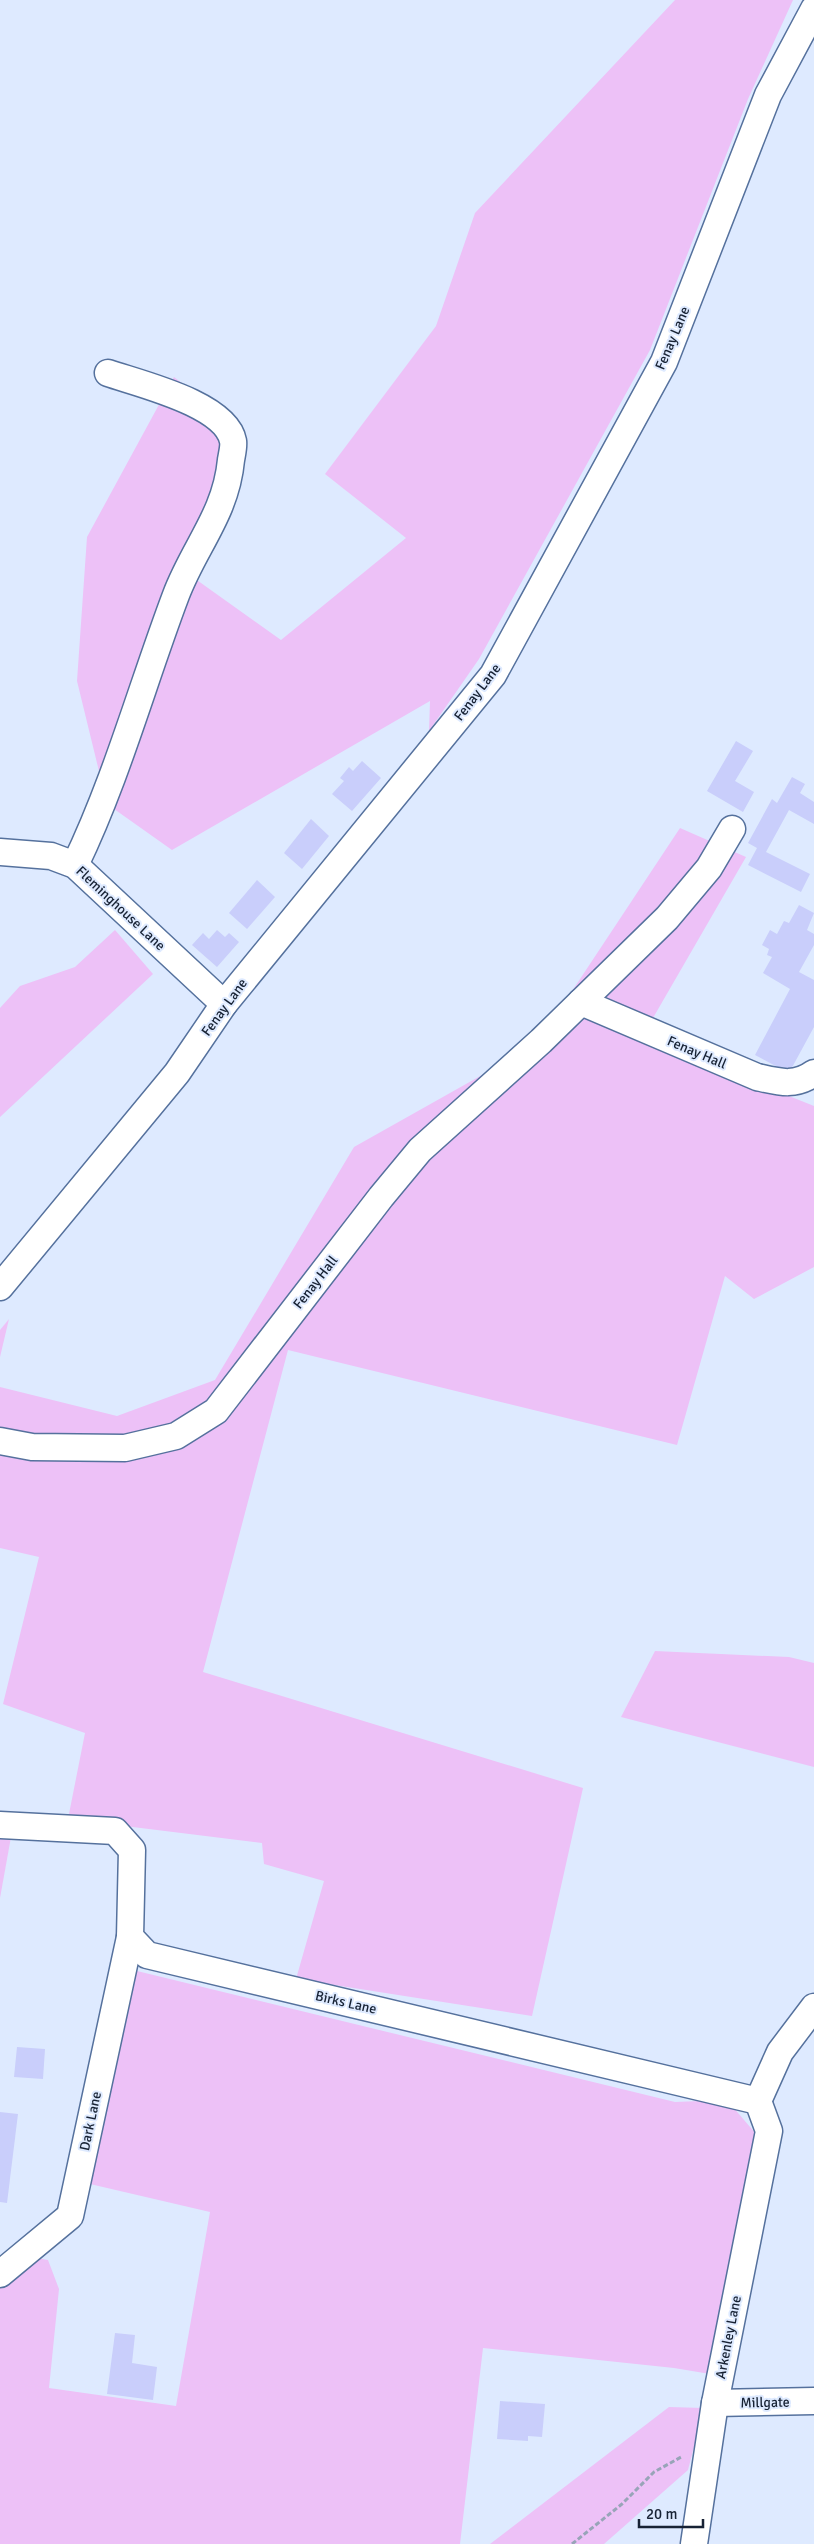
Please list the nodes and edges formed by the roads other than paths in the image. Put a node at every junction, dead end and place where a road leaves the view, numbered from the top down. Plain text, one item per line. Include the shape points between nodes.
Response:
1 (814, 9) edge
2 (108, 373) dead end
3 (732, 829) dead end
4 (0, 852) edge
5 (75, 865) junction
6 (581, 1002) junction
7 (224, 1004) junction
8 (814, 1073) edge
9 (0, 1287) edge
10 (0, 1441) edge
11 (0, 1825) edge
12 (130, 1937) junction
13 (814, 2007) edge
14 (758, 2101) junction
15 (0, 2274) edge
16 (814, 2401) edge
17 (715, 2403) junction
18 (694, 2544) edge

1 - 7 street, Fenay Lane via 768,94 664,362 493,675
2 - 5 street via 192,402 220,418 233,441 229,484 176,593 96,822
3 - 6 street, Fenay Hall via 709,868 667,918
4 - 5 street, Fleminghouse Lane via 51,856
5 - 7 street, Fleminghouse Lane
6 - 8 street, Fenay Hall via 757,1077 786,1084 804,1080
6 - 10 street, Fenay Hall via 420,1150 216,1411 176,1436 125,1448 32,1448
7 - 9 street, Fenay Lane via 177,1073
11 - 12 street via 115,1831 132,1850
12 - 14 street, Birks Lane via 147,1955
12 - 15 street, Dark Lane via 70,2216
13 - 14 street via 780,2052
14 - 17 street, Arkenley Lane via 769,2131
16 - 17 street, Millgate
17 - 18 street, Arkenley Lane

